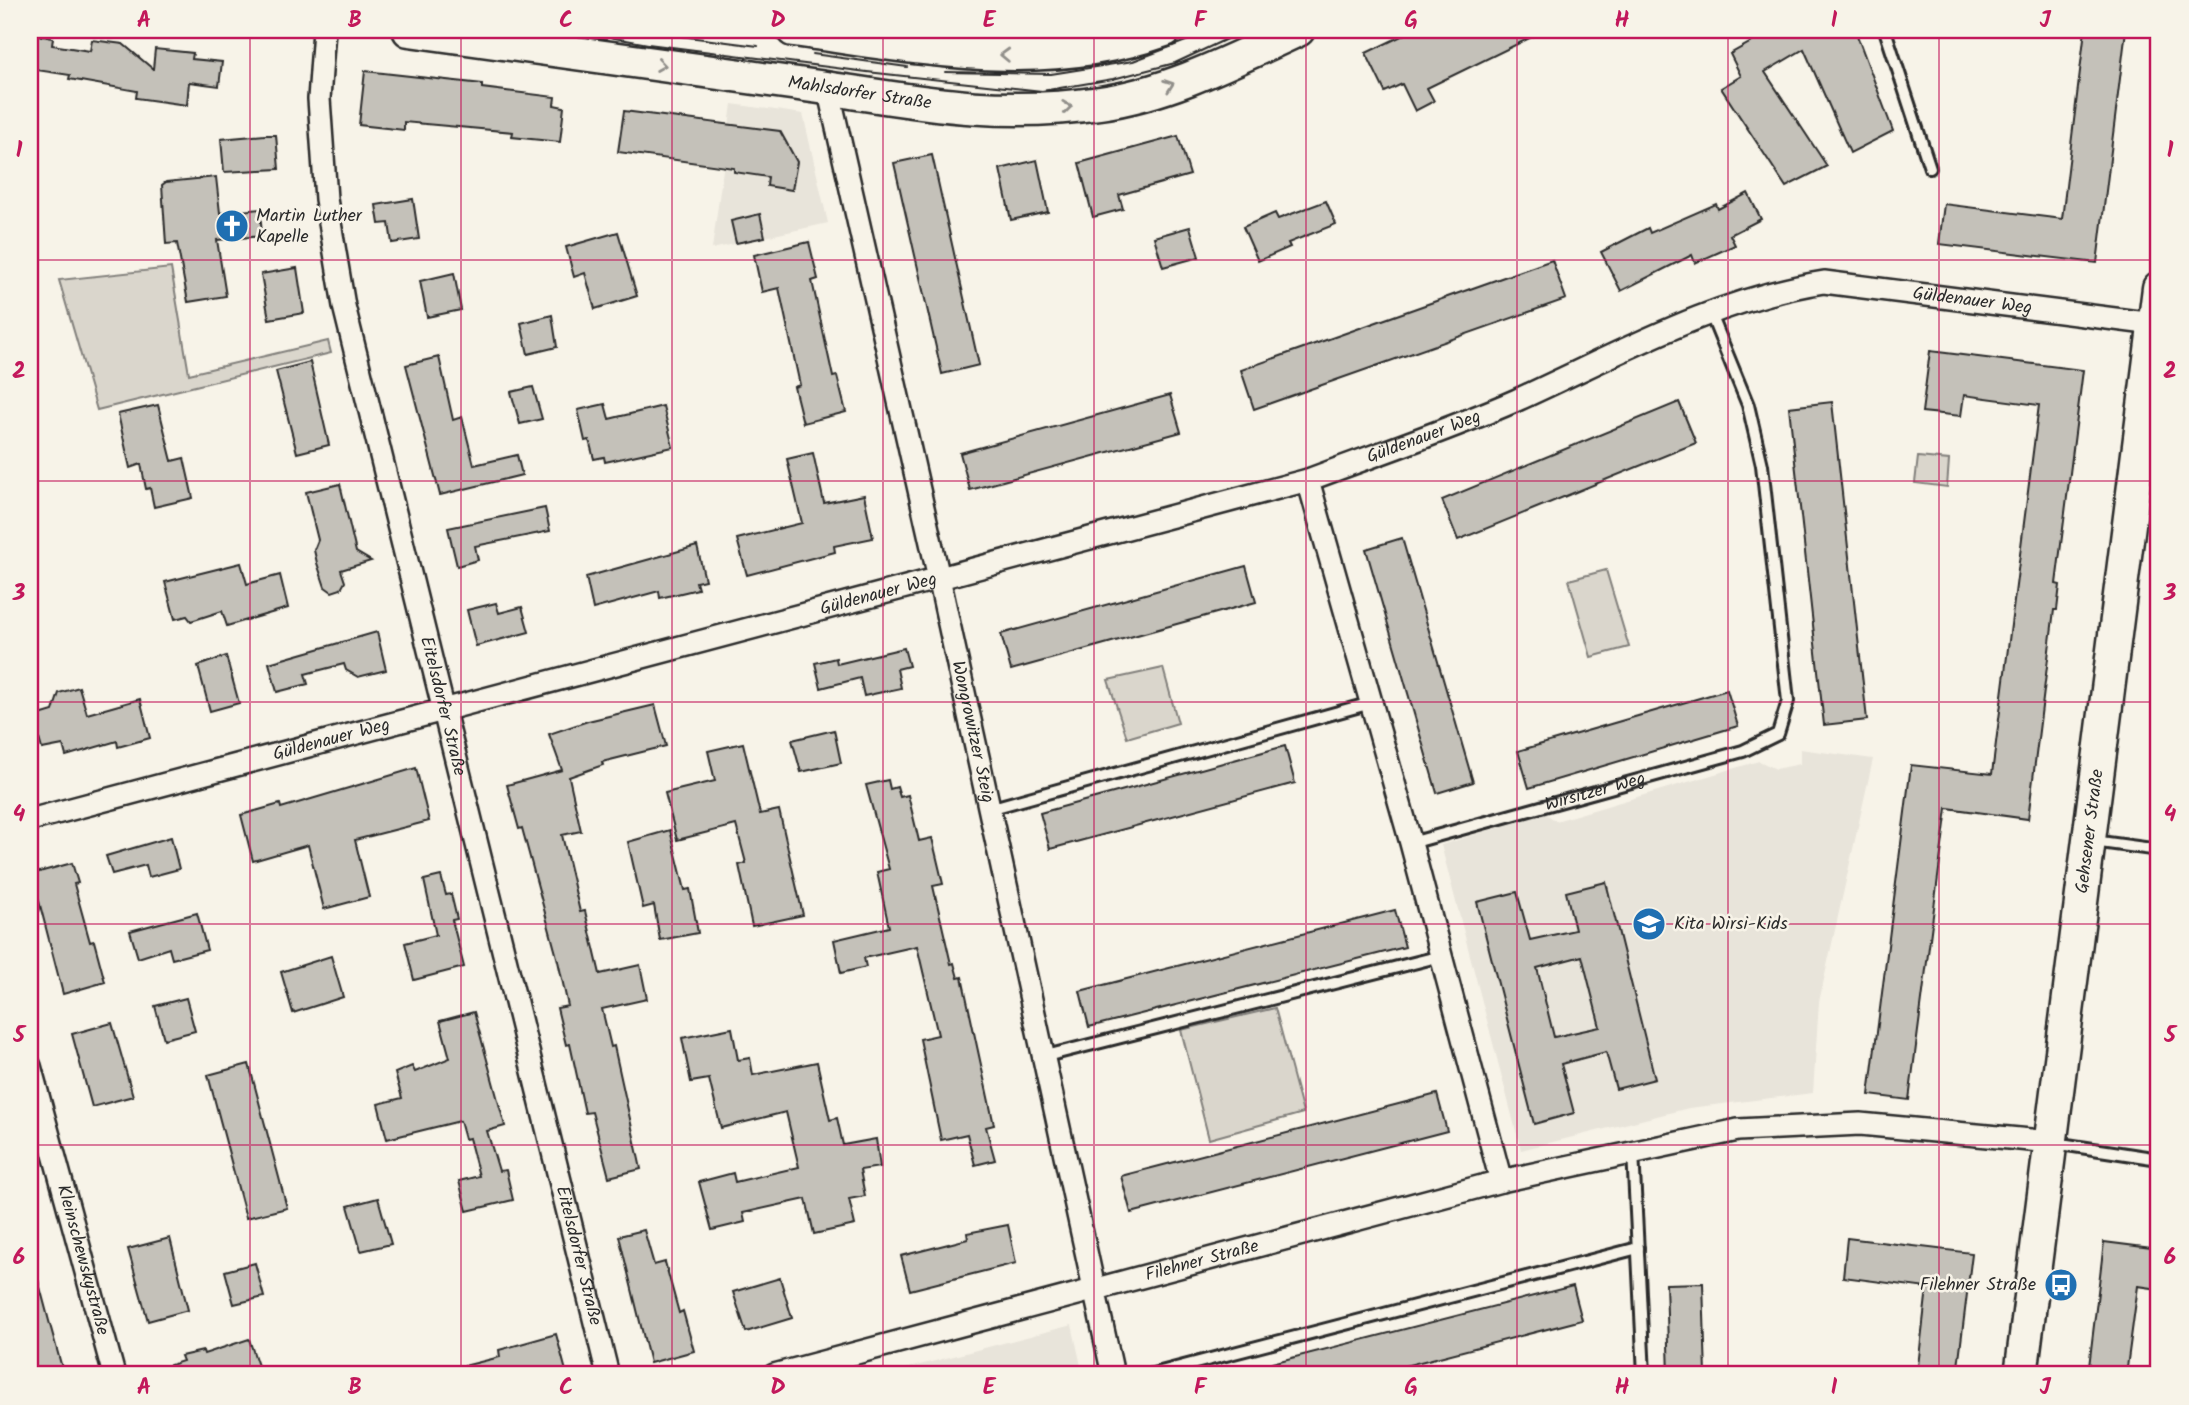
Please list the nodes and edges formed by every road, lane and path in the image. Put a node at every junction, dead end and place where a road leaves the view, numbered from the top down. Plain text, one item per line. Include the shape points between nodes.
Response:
1 (324, 30) edge
2 (409, 30) edge
3 (793, 30) edge
4 (1165, 30) edge
5 (1298, 30) edge
6 (1885, 30) edge
7 (834, 35) junction
8 (828, 88) junction
9 (1930, 167) dead end
10 (2159, 288) edge
11 (1710, 312) junction
12 (2154, 324) junction
13 (1308, 480) junction
14 (939, 578) junction
15 (1371, 704) junction
16 (443, 709) junction
17 (989, 809) junction
18 (30, 820) edge
19 (2090, 841) junction
20 (1410, 842) junction
21 (2159, 850) edge
22 (1441, 956) junction
23 (1042, 1057) junction
24 (30, 1066) edge
25 (2051, 1142) junction
26 (1633, 1151) junction
27 (2159, 1158) edge
28 (1500, 1181) junction
29 (1638, 1248) junction
30 (1093, 1291) junction
31 (114, 1375) edge
32 (608, 1375) edge
33 (774, 1375) edge
34 (1113, 1375) edge
35 (1149, 1375) edge
36 (1644, 1375) edge
37 (2021, 1375) edge

1 - 16 street, Eitelsdorfer Straße via 319,99 326,199 344,306
2 -> 8 main road, Mahlsdorfer Straße
3 - 7 main road
4 -> 7 main road via 1125,44 1040,56
8 -> 5 main road, Mahlsdorfer Straße via 950,108 1056,109 1145,94
6 - 9 lane
7 - 8 main road
8 - 14 street, Wongrowitzer Steig
10 - 12 main road, Gehsener Straße
11 - 12 street, Güldenauer Weg via 1824,282
11 - 13 street, Güldenauer Weg via 1513,402
11 - 20 lane, Wirsitzer Weg via 1748,405 1762,465 1788,701 1778,734 1743,751
12 - 19 main road, Gehsener Straße
13 - 14 street, Güldenauer Weg
13 - 15 street
14 - 16 street, Güldenauer Weg
14 - 17 street, Wongrowitzer Steig
15 - 17 lane
15 - 20 street
16 - 18 street, Güldenauer Weg
16 - 32 street, Eitelsdorfer Straße
17 - 23 street, Wongrowitzer Steig
19 - 21 lane
19 - 25 main road, Gehsener Straße
20 - 22 street
22 - 23 lane
22 - 28 street
23 - 30 street, Wongrowitzer Steig
24 - 31 street, Kleinschewskystraße
25 - 26 street, Filehner Straße via 1835,1123 1738,1130
25 - 27 lane
25 - 37 main road, Gehsener Straße
26 - 28 street, Filehner Straße
26 - 29 lane
28 - 30 street, Filehner Straße
29 - 35 lane
29 - 36 lane
30 - 33 street, Filehner Straße
30 - 34 street, Wongrowitzer Steig

